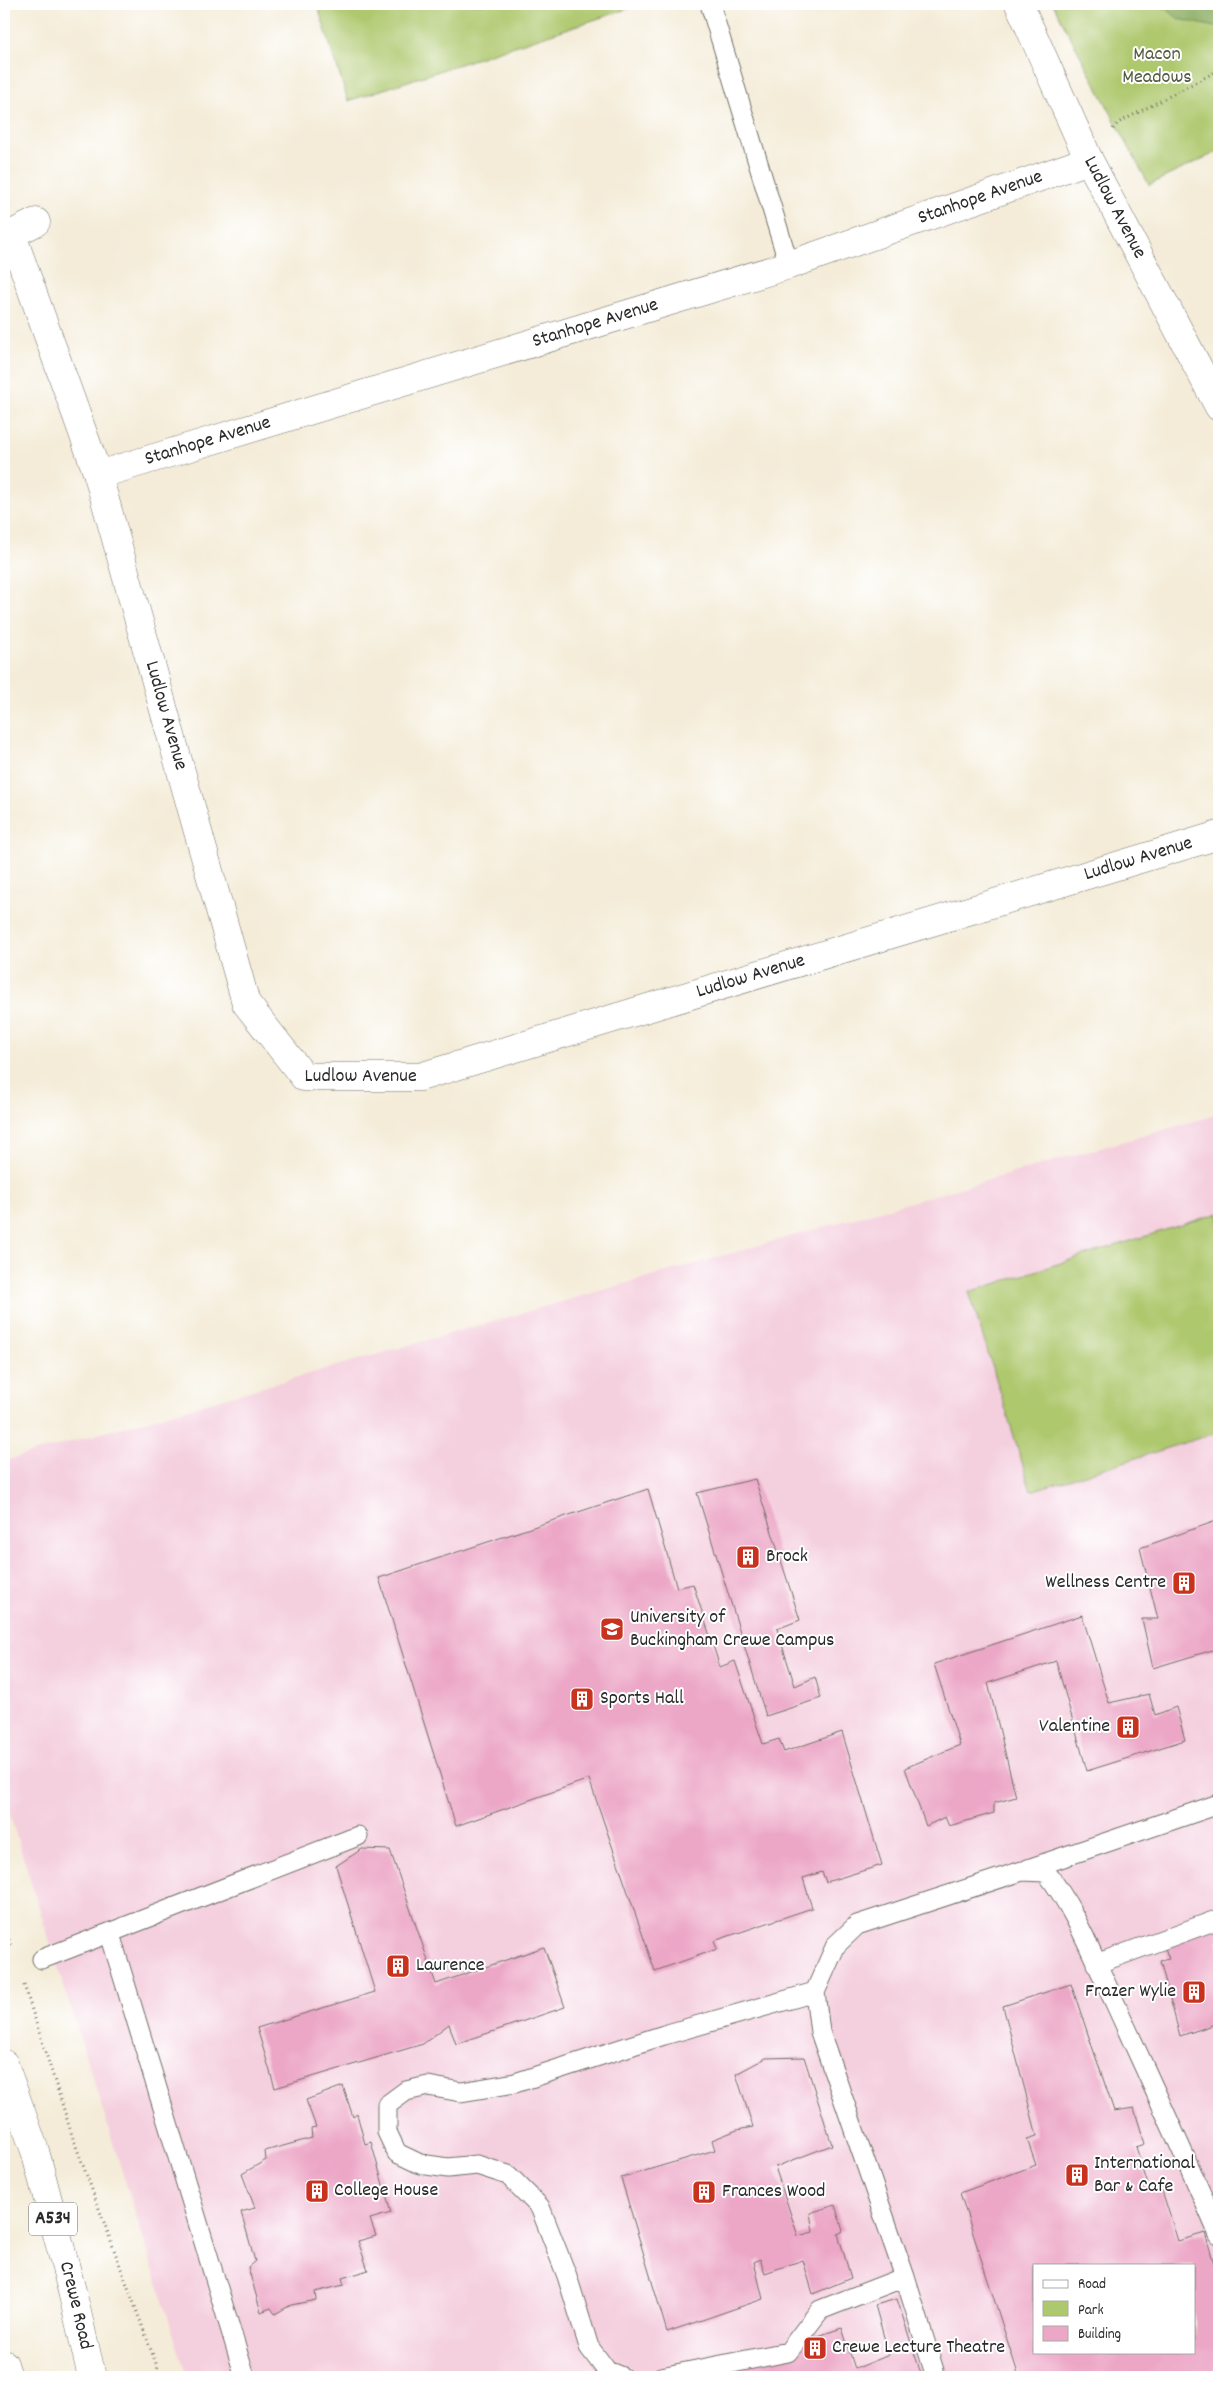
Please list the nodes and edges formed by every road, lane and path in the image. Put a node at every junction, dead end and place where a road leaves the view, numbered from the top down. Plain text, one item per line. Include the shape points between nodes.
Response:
1 (710, 4) edge
2 (1020, 4) edge
3 (1219, 70) edge
4 (1089, 160) junction
5 (36, 222) dead end
6 (8, 236) edge
7 (789, 265) junction
8 (1219, 407) edge
9 (98, 475) junction
10 (1219, 835) edge
11 (1219, 1804) edge
12 (358, 1836) dead end
13 (1022, 1871) junction
14 (1219, 1919) edge
15 (4, 1925) edge
16 (110, 1934) junction
17 (14, 1955) dead end
18 (42, 1959) dead end
19 (1096, 1964) junction
20 (23, 1983) dead end
21 (815, 1992) junction
22 (4, 2064) edge
23 (1219, 2234) edge
24 (905, 2277) junction
25 (4, 2364) edge
26 (8, 2377) edge
27 (92, 2377) edge
28 (161, 2377) edge
29 (245, 2377) edge
30 (622, 2377) edge
31 (661, 2377) edge
32 (936, 2377) edge

1 - 7 lane
2 - 4 street, Ludlow Avenue
3 - 4 path via 1118,123
4 - 7 street, Stanhope Avenue
4 - 8 street, Ludlow Avenue
5 - 6 street, Ludlow Avenue
6 - 9 street, Ludlow Avenue
7 - 9 street, Stanhope Avenue
9 - 10 street, Ludlow Avenue via 246,1003 304,1077 420,1077
11 - 13 lane
12 - 16 lane
13 - 19 lane via 1046,1872 1059,1888
13 - 21 lane via 857,1925 836,1945
14 - 19 lane
15 - 17 path
16 - 18 lane
16 - 29 lane
19 - 23 lane
20 - 28 path via 73,2138
21 - 24 lane via 820,2032
21 - 30 lane via 664,2035 515,2084 461,2092 428,2086 406,2090 387,2105 387,2132 397,2153 420,2164 448,2168 476,2165 508,2175 540,2207 567,2276 588,2347 607,2371
22 - 27 street, Crewe Road / A534 via 35,2151
24 - 31 lane via 820,2310 788,2352
24 - 32 lane
25 - 26 street

